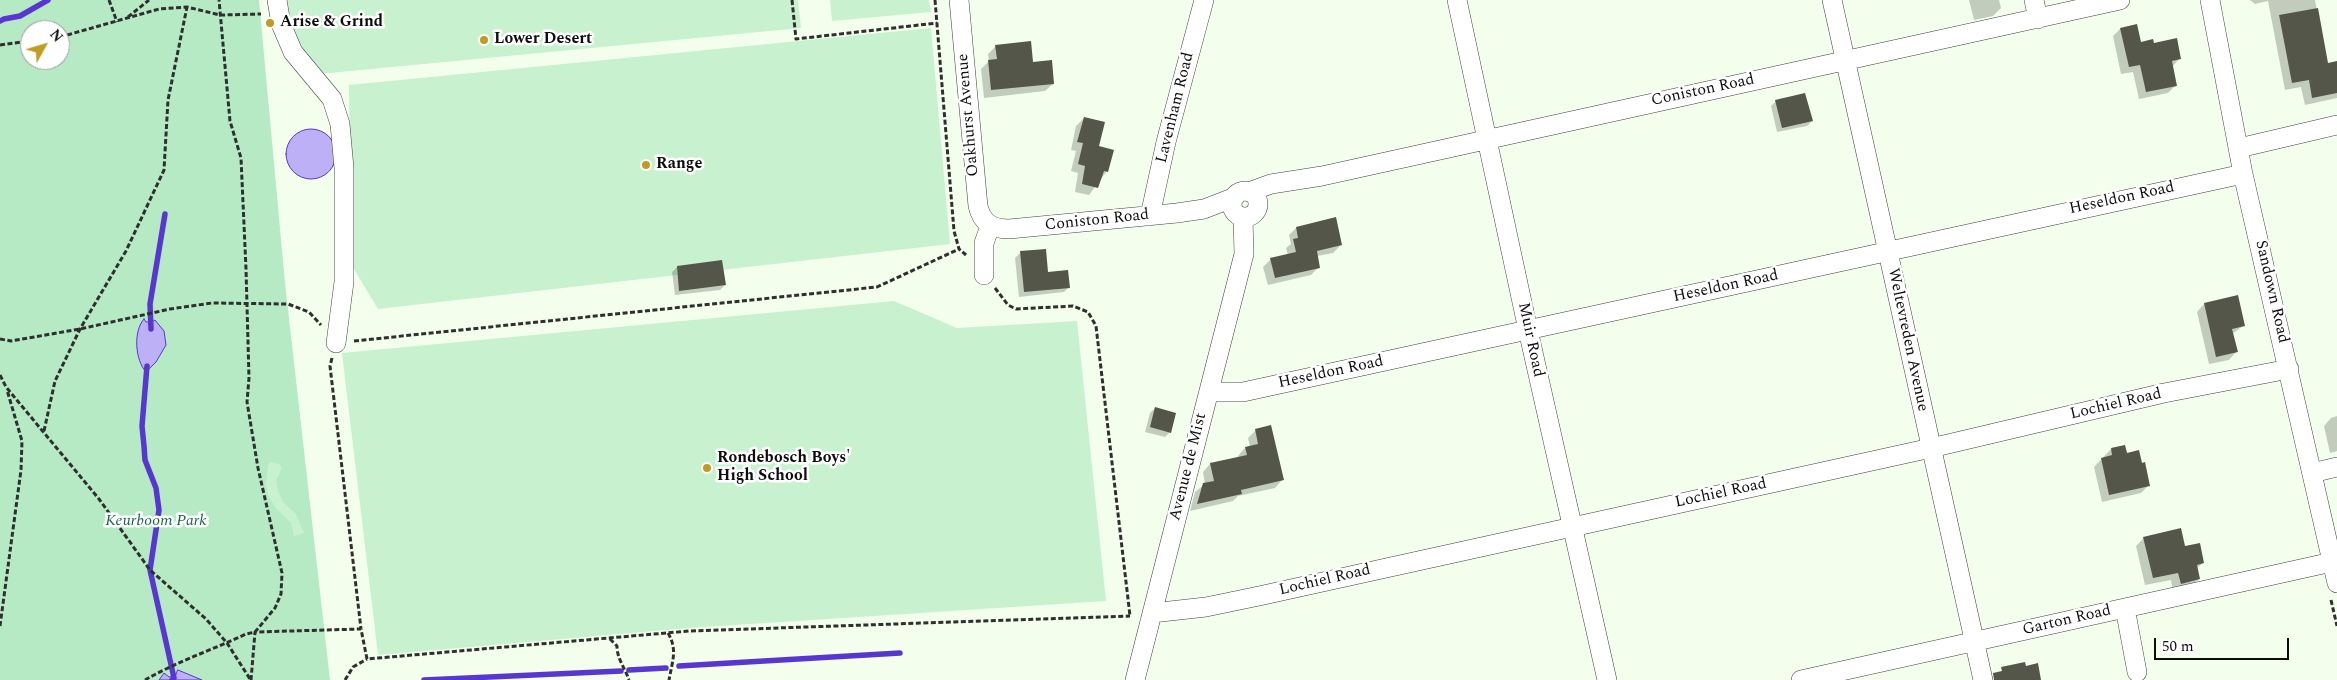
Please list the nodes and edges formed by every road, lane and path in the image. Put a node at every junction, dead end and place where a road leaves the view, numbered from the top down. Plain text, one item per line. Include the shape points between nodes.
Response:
1 (109, 0) edge
2 (149, 0) edge
3 (219, 0) edge
4 (792, 0) edge
5 (935, 0) edge
6 (959, 0) edge
7 (1204, 0) edge
8 (1457, 0) edge
9 (1832, 0) edge
10 (2034, 0) edge
11 (2120, 0) edge
12 (2210, 0) edge
13 (187, 6) junction
14 (278, 7) edge
15 (220, 15) junction
16 (2038, 18) junction
17 (125, 20) junction
18 (116, 22) junction
19 (937, 23) junction
20 (70, 34) edge
21 (20, 42) edge
22 (0, 45) edge
23 (1845, 61) junction
24 (2337, 125) edge
25 (1488, 138) junction
26 (2239, 148) junction
27 (2243, 174) junction
28 (1246, 205) junction
29 (1150, 216) junction
30 (990, 226) junction
31 (960, 249) junction
32 (1888, 250) junction
33 (984, 275) junction
34 (247, 304) junction
35 (80, 329) junction
36 (1528, 330) junction
37 (395, 338) dead end
38 (0, 339) edge
39 (336, 343) joint
40 (2289, 369) junction
41 (0, 375) edge
42 (6, 387) junction
43 (1209, 392) junction
44 (44, 431) junction
45 (1931, 448) junction
46 (2337, 467) edge
47 (2312, 473) junction
48 (1572, 526) junction
49 (2332, 562) junction
50 (2337, 583) edge
51 (2125, 608) junction
52 (1152, 613) junction
53 (1130, 616) junction
54 (1131, 621) dead end
55 (0, 626) edge
56 (361, 629) junction
57 (255, 632) junction
58 (668, 633) junction
59 (609, 638) junction
60 (1974, 641) junction
61 (227, 643) junction
62 (367, 659) junction
63 (2137, 672) dead end
64 (144, 680) edge
65 (251, 680) edge
66 (345, 680) edge
67 (629, 680) edge
68 (669, 680) edge
69 (1135, 680) edge
70 (1607, 680) edge
71 (1801, 680) edge
72 (1983, 680) edge

1 - 18 path
2 - 17 path
3 - 15 path
4 - 19 path via 796,39
5 - 19 path
6 - 30 street, Oakhurst Avenue via 978,206
7 - 29 street, Lavenham Road
8 - 25 street, Muir Road
9 - 23 street, Weltevreden Avenue
10 - 16 street
11 - 16 street, Coniston Road
12 - 26 street, Sandown Road
13 - 15 path
13 - 17 path via 159,9
13 - 35 path via 168,100 164,170 126,251
14 - 15 path
14 - 39 street via 292,52 332,99 340,124 344,168 344,282
15 - 34 path via 230,121 241,158
16 - 23 street, Coniston Road
17 - 18 path
18 - 20 path
19 - 31 path via 954,231
21 - 22 path
23 - 25 street, Coniston Road
23 - 32 street, Weltevreden Avenue
24 - 26 street
25 - 28 street, Coniston Road via 1264,186
25 - 36 street, Muir Road
26 - 27 street, Sandown Road
27 - 32 street, Heseldon Road
27 - 40 street, Sandown Road
28 - 29 street, Coniston Road
28 - 43 street, Avenue de Mist via 1253,237 1244,254
29 - 30 street, Coniston Road via 1009,230
30 - 33 street via 984,243
31 - 33 path
31 - 37 path via 877,287
32 - 36 street, Heseldon Road
32 - 45 street, Weltevreden Avenue
33 - 53 path via 1008,305 1016,309 1073,306 1088,312 1096,326
34 - 35 path via 212,303
34 - 57 path via 247,402 282,574 279,601
35 - 38 path via 11,341
35 - 44 path via 55,380
36 - 43 street, Heseldon Road via 1244,392
36 - 48 street, Muir Road
39 - 56 path via 330,366
40 - 45 street, Lochiel Road via 2164,393
40 - 47 street, Sandown Road
41 - 42 path
42 - 44 path
42 - 55 path via 22,441 22,461
43 - 52 street, Avenue de Mist
44 - 61 path via 150,570 206,619
45 - 48 street, Lochiel Road
45 - 60 street, Weltevreden Avenue
46 - 47 street
47 - 49 street, Sandown Road
48 - 52 street, Lochiel Road via 1206,607
48 - 70 street, Muir Road
49 - 50 street, Sandown Road
49 - 51 street, Garton Road
51 - 60 street, Garton Road
51 - 63 street
52 - 69 street, Avenue de Mist
53 - 54 path
53 - 58 path
56 - 57 path
56 - 62 path
57 - 61 path
57 - 65 path
58 - 59 path
58 - 68 path via 675,653
59 - 62 path
59 - 67 path via 617,646 617,657
60 - 71 street, Garton Road
60 - 72 street, Weltevreden Avenue
61 - 64 path via 162,669
61 - 65 path
62 - 66 path via 353,667

